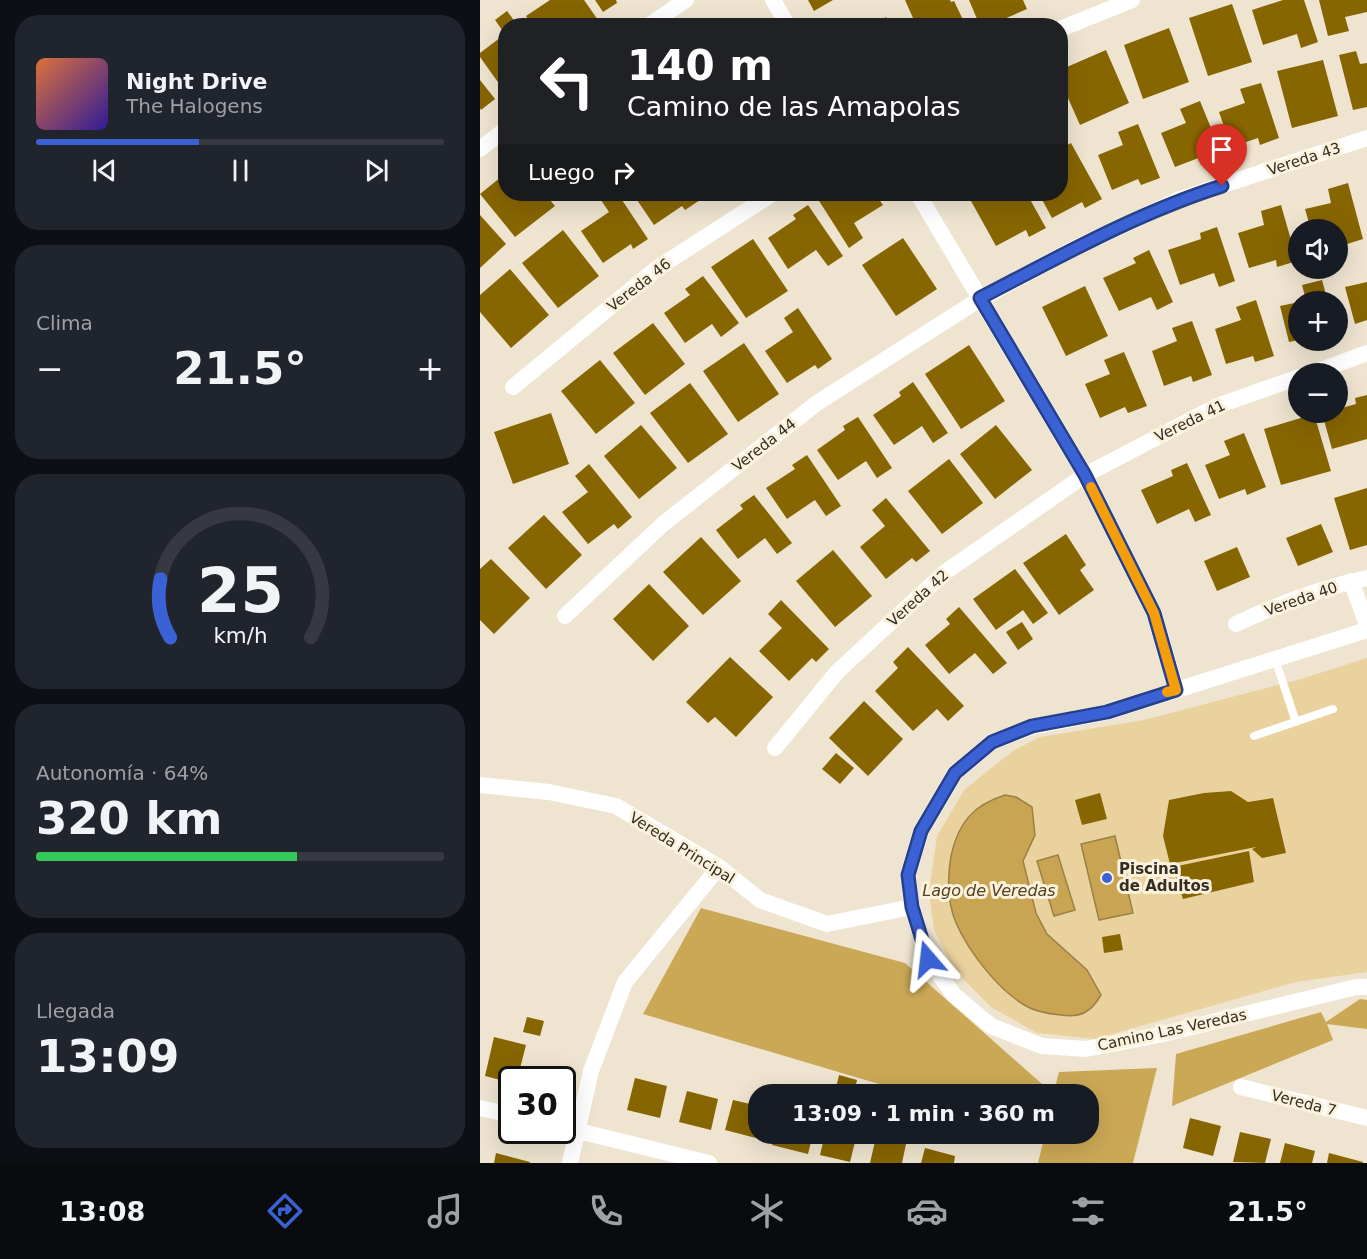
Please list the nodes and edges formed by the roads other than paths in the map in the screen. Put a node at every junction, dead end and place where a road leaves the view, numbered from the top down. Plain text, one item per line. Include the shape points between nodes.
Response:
1 (686, 0) edge
2 (773, 0) edge
3 (1132, 0) edge
4 (660, 18) edge
5 (783, 18) edge
6 (1068, 26) edge
7 (498, 135) edge
8 (1367, 138) edge
9 (480, 149) edge
10 (761, 201) edge
11 (922, 201) edge
12 (980, 298) junction
13 (1367, 353) edge
14 (1340, 363) edge
15 (1288, 381) edge
16 (513, 387) dead end
17 (1085, 475) junction
18 (1359, 579) edge
19 (565, 616) dead end
20 (1236, 624) dead end
21 (1367, 625) edge
22 (1367, 630) edge
23 (1275, 659) junction
24 (1176, 690) junction
25 (1334, 709) dead end
26 (1296, 722) junction
27 (1254, 736) dead end
28 (775, 748) dead end
29 (480, 785) edge
30 (719, 867) junction
31 (912, 907) junction
32 (1367, 987) edge
33 (1241, 1087) dead end
34 (480, 1108) edge
35 (498, 1112) edge
36 (576, 1112) edge
37 (1367, 1118) edge
38 (576, 1130) edge
39 (570, 1144) edge
40 (570, 1163) edge
41 (709, 1163) edge

1 - 4 street
2 - 5 street
3 - 6 street
7 - 9 street
8 - 12 street, Vereda 43 via 1180,199
10 - 16 street, Vereda 46 via 656,269
11 - 12 street
12 - 17 street
12 - 19 street, Vereda 44 via 817,403 663,524
13 - 14 street
15 - 17 street, Vereda 41 via 1217,406
17 - 24 street via 1154,613
17 - 28 street, Vereda 42 via 944,573 837,672
18 - 20 street, Vereda 40
18 - 21 street
22 - 23 street, Camino Las Veredas
23 - 24 street, Camino Las Veredas
23 - 26 lane
24 - 31 street, Camino Las Veredas via 1107,712 1032,726 992,742 955,773 921,831 908,875
25 - 26 lane
26 - 27 lane
29 - 30 street, Vereda Principal via 549,792 616,806
30 - 31 street, Vereda Principal via 760,900 827,924
30 - 36 street via 625,982
31 - 32 street, Camino Las Veredas via 928,959 954,995 991,1026 1042,1046 1086,1049
33 - 37 street, Vereda 7
34 - 35 street
38 - 41 street
39 - 40 street

